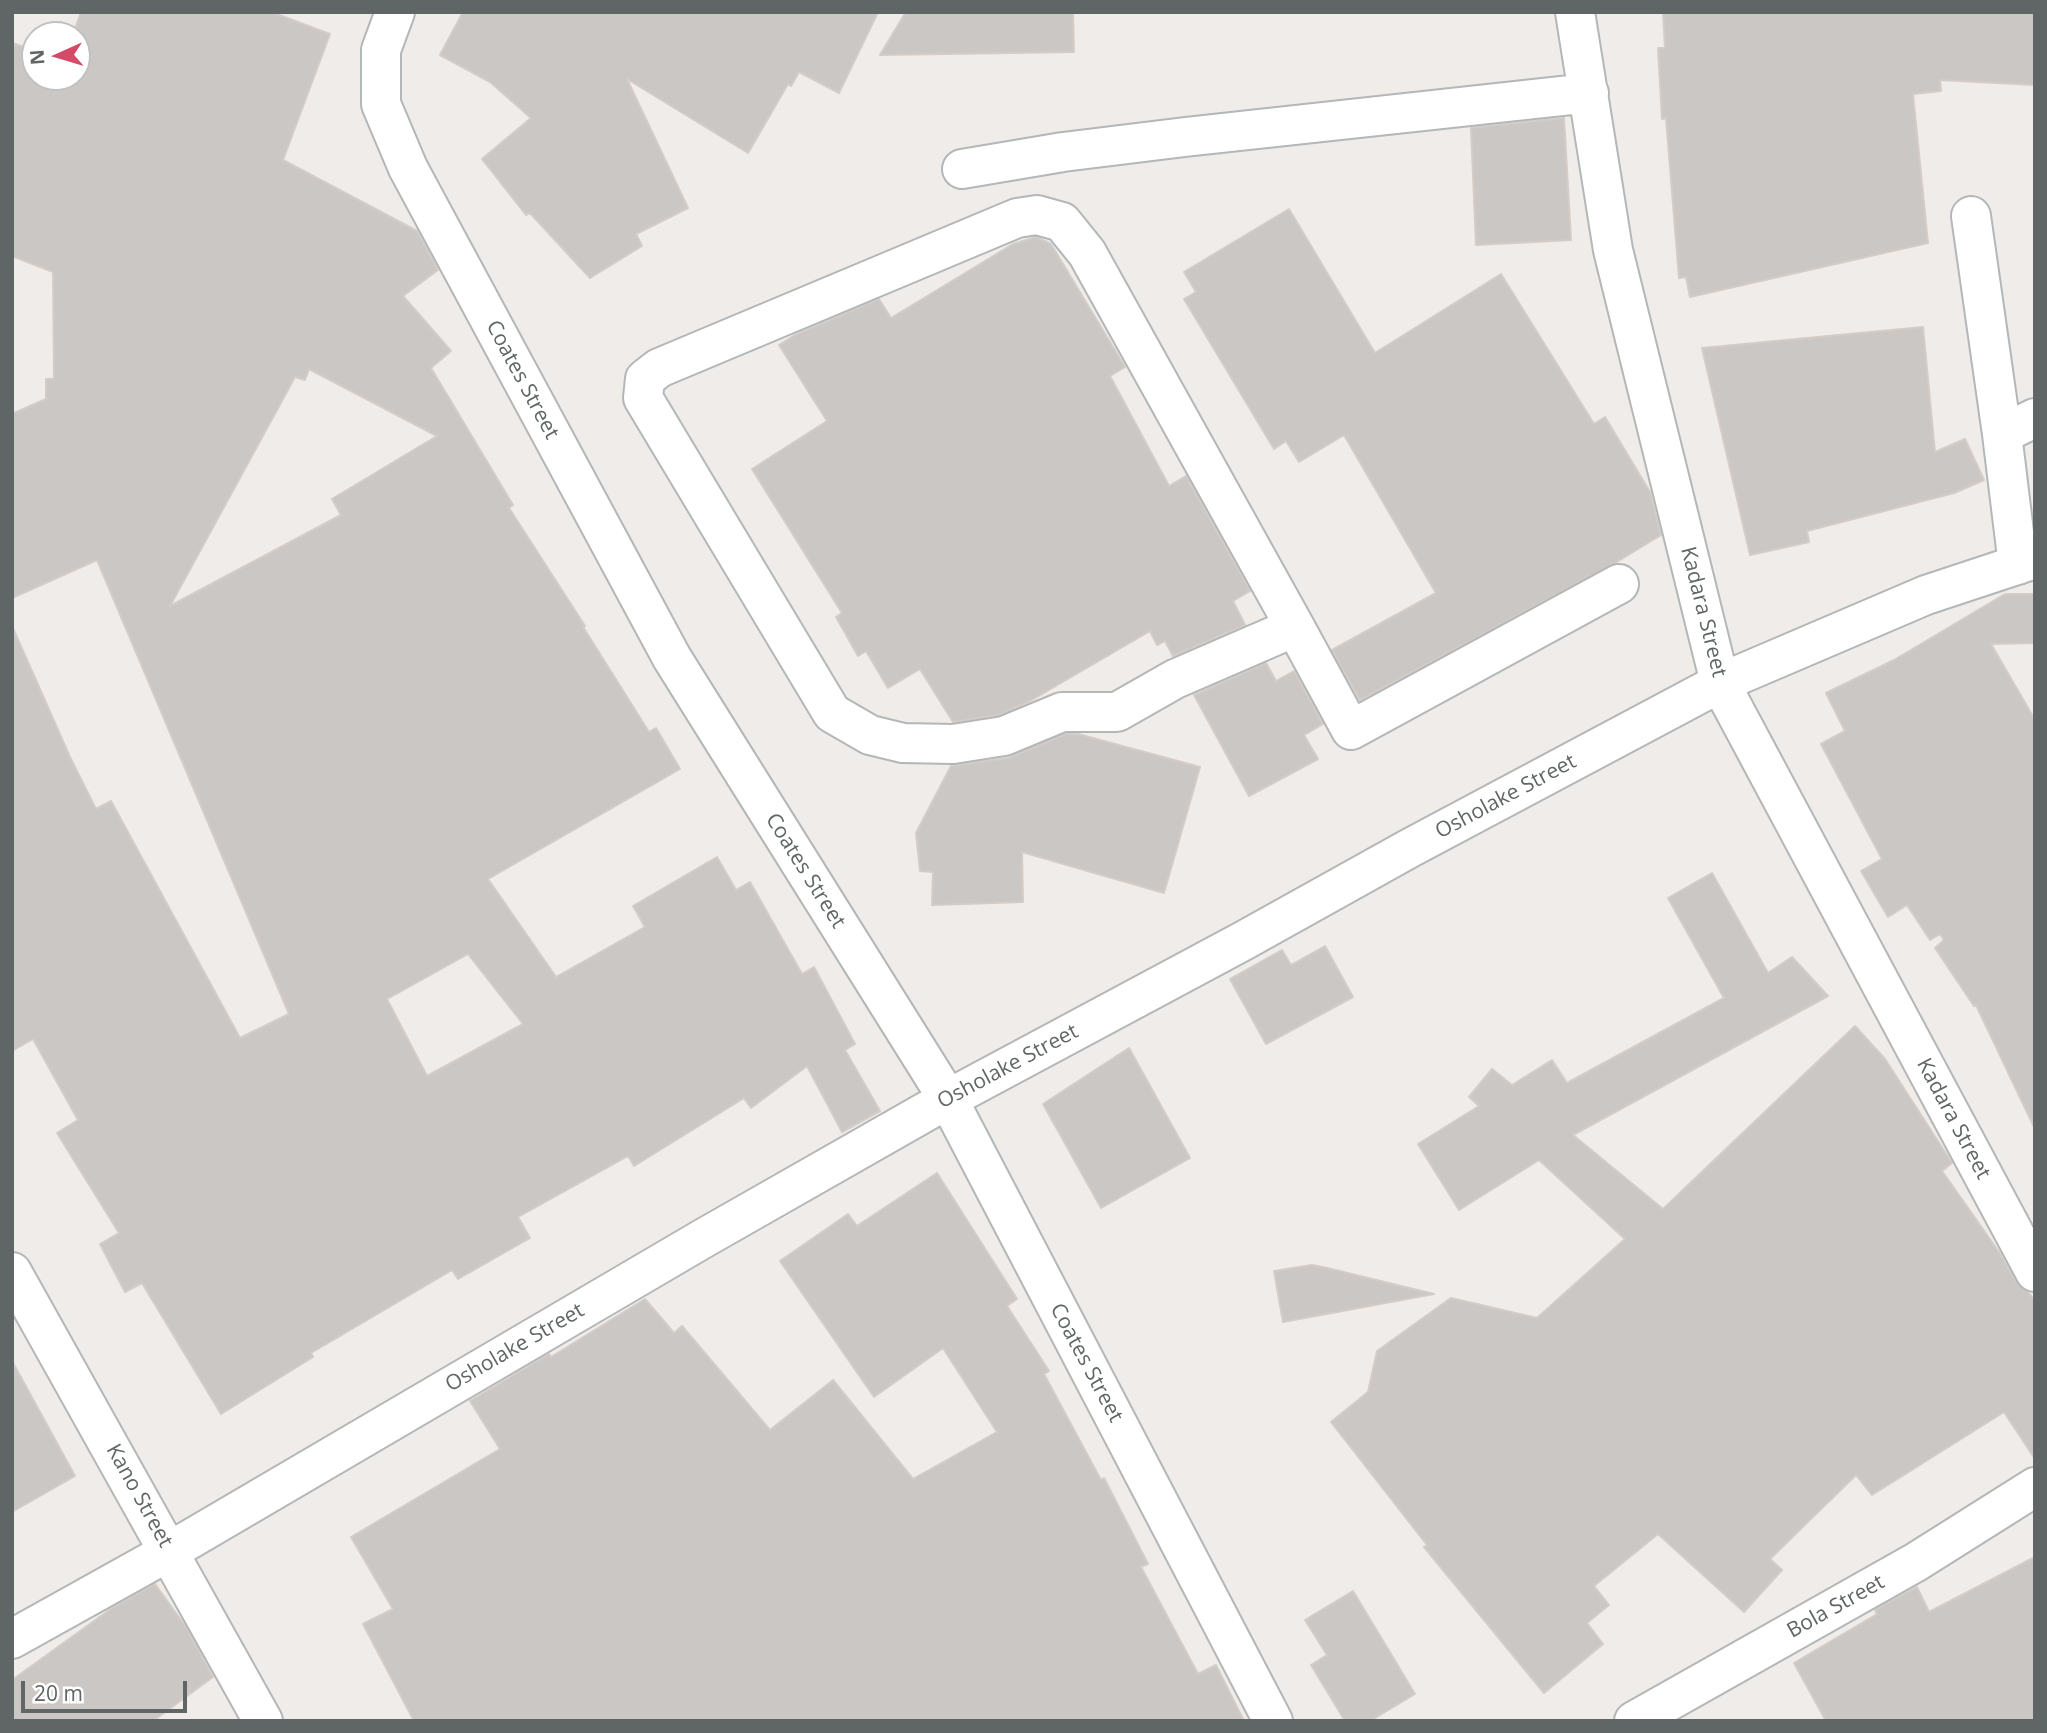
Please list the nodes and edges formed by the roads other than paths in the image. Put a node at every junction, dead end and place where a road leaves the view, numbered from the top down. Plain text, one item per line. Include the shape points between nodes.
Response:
1 (395, 12) edge
2 (1574, 12) edge
3 (1590, 93) junction
4 (961, 169) dead end
5 (1971, 216) dead end
6 (2019, 426) edge
7 (2026, 562) edge
8 (1619, 584) dead end
9 (1294, 627) junction
10 (1720, 683) junction
11 (948, 1099) junction
12 (12, 1272) edge
13 (2035, 1272) edge
14 (2035, 1487) edge
15 (170, 1551) junction
16 (12, 1639) edge
17 (263, 1721) edge
18 (1273, 1721) edge
19 (1634, 1721) edge

1 - 11 street, Coates Street via 382,50 381,104 408,168 672,658
2 - 3 street, Kadara Street
3 - 4 street via 1063,152
3 - 10 street, Kadara Street via 1613,250
5 - 6 street
6 - 7 street
7 - 10 street, Osholake Street via 1913,600
8 - 9 street via 1351,730
9 - 9 street via 1087,253 1062,222 1037,215 1017,218 659,368 645,379 643,398 832,713 870,735 904,743 953,744 1004,736 1062,712 1117,712 1175,678
10 - 11 street, Osholake Street
10 - 13 street, Kadara Street
11 - 15 street, Osholake Street
11 - 18 street, Coates Street
12 - 15 street, Kano Street
14 - 19 street, Bola Street via 1916,1562
15 - 16 street, Osholake Street
15 - 17 street, Kano Street

